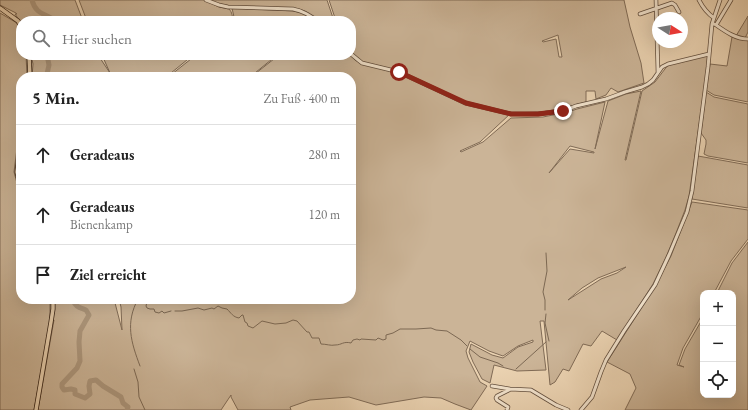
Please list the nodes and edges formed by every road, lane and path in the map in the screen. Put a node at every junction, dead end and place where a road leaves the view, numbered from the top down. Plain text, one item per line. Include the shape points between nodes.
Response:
1 (206, 0) edge
2 (656, 0) edge
3 (700, 0) edge
4 (716, 0) edge
5 (731, 0) edge
6 (719, 2) edge
7 (0, 8) edge
8 (656, 9) junction
9 (679, 12) dead end
10 (640, 14) dead end
11 (310, 16) edge
12 (714, 18) junction
13 (16, 20) edge
14 (714, 24) junction
15 (748, 39) edge
16 (709, 54) junction
17 (356, 58) edge
18 (29, 60) edge
19 (30, 72) edge
20 (658, 72) junction
21 (53, 304) edge
22 (492, 386) dead end
23 (510, 390) junction
24 (556, 405) junction
25 (36, 410) edge
26 (507, 410) edge
27 (553, 410) edge
28 (568, 410) edge
29 (581, 410) edge

1 - 11 street via 228,7 293,9
2 - 8 street
3 - 12 street via 707,13
4 - 6 street
5 - 14 street
6 - 12 street
7 - 13 main road
8 - 9 street via 672,3
8 - 10 street
8 - 20 street
12 - 14 street
14 - 15 street via 736,37
14 - 16 street
16 - 20 street via 668,64
16 - 29 street via 692,191 687,212 655,285 610,354 592,397
17 - 20 street via 362,63 399,72 466,103 511,114 563,111 606,99 642,87 653,80
18 - 19 main road
21 - 25 main road
22 - 23 street
23 - 24 street via 531,390
23 - 26 street via 496,398 508,407
24 - 27 street
24 - 28 street

